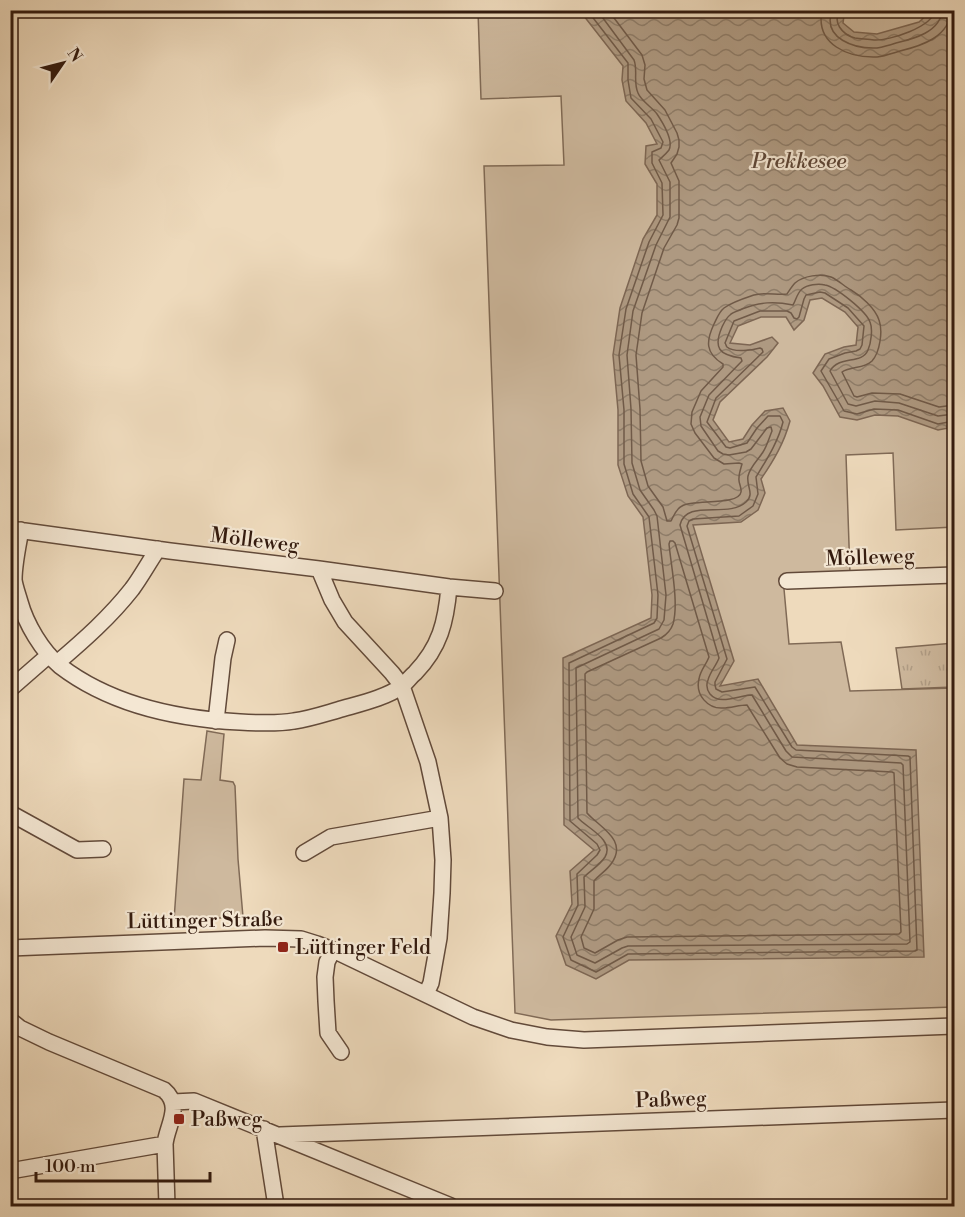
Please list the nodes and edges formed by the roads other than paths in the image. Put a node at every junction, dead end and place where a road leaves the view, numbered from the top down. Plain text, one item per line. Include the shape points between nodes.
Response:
1 (16, 530) edge
2 (158, 549) junction
3 (319, 569) junction
4 (954, 575) edge
5 (787, 581) dead end
6 (449, 587) junction
7 (495, 591) dead end
8 (227, 640) dead end
9 (53, 659) junction
10 (402, 686) junction
11 (10, 689) edge
12 (216, 721) junction
13 (10, 813) edge
14 (440, 818) junction
15 (103, 849) dead end
16 (304, 853) dead end
17 (10, 948) edge
18 (333, 950) junction
19 (426, 994) junction
20 (14, 1026) edge
21 (954, 1026) edge
22 (341, 1052) dead end
23 (173, 1102) junction
24 (954, 1110) edge
25 (264, 1129) junction
26 (280, 1135) junction
27 (165, 1144) junction
28 (10, 1171) edge
29 (167, 1206) edge
30 (276, 1206) edge
31 (452, 1206) edge

1 - 2 street, Mölleweg
1 - 9 street via 14,580 23,614
2 - 3 street, Mölleweg
2 - 9 street via 108,616 89,635
3 - 6 street, Mölleweg
3 - 10 street via 345,622
4 - 5 street, Mölleweg
6 - 7 street, Mölleweg
6 - 10 street via 447,611 432,653
8 - 12 street
9 - 11 street
9 - 12 street via 84,682 129,703
10 - 12 street via 363,703 293,722
10 - 14 street via 428,762
13 - 15 street via 77,850
14 - 16 street via 331,837
14 - 19 street via 443,860 439,938
17 - 18 street, Lüttinger Straße via 265,938 301,939
18 - 19 street, Lüttinger Straße
18 - 22 street via 325,977 328,1033
19 - 21 street, Lüttinger Straße via 473,1017 512,1030 584,1040
20 - 23 street via 164,1090
23 - 25 street via 194,1101
23 - 27 street
24 - 26 street, Paßweg
25 - 26 street
25 - 30 street
26 - 31 street
27 - 28 street
27 - 29 street

